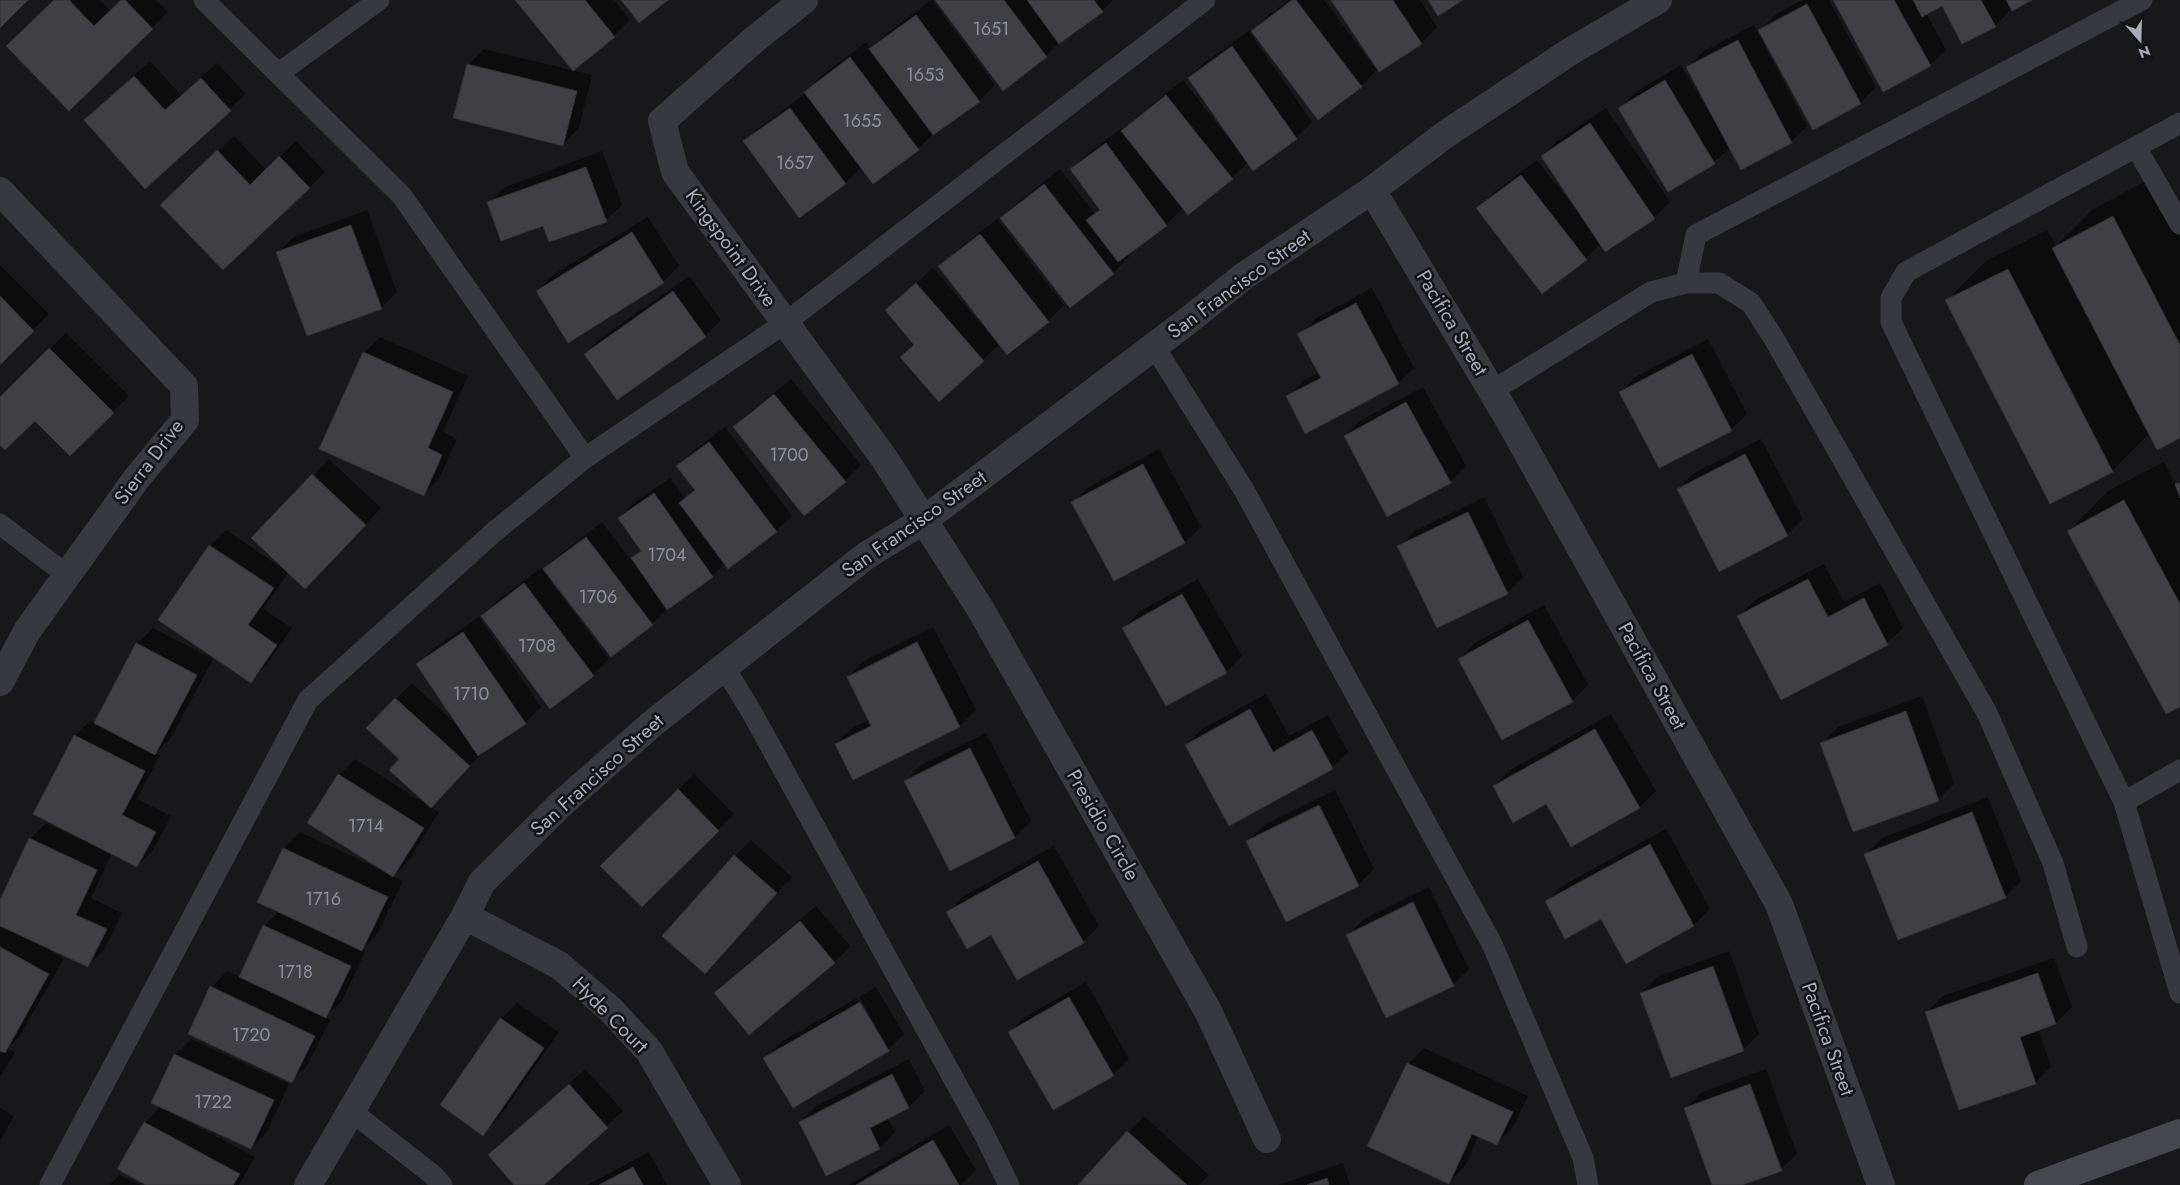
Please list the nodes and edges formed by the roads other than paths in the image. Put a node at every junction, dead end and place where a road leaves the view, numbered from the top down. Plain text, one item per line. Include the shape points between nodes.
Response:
1 (204, 0) edge
2 (379, 0) edge
3 (804, 0) edge
4 (1205, 0) edge
5 (1658, 0) edge
6 (2142, 0) edge
7 (279, 73) junction
8 (2180, 123) edge
9 (2136, 147) junction
10 (1372, 190) junction
11 (0, 191) edge
12 (2180, 224) edge
13 (1686, 283) junction
14 (786, 323) junction
15 (1154, 346) junction
16 (1492, 391) junction
17 (585, 458) junction
18 (924, 520) junction
19 (0, 524) edge
20 (67, 575) junction
21 (724, 667) junction
22 (0, 682) edge
23 (2180, 770) edge
24 (2124, 802) junction
25 (465, 916) junction
26 (2077, 947) dead end
27 (2180, 993) edge
28 (351, 1111) junction
29 (2180, 1133) edge
30 (1267, 1139) dead end
31 (50, 1185) edge
32 (308, 1185) edge
33 (442, 1185) edge
34 (726, 1185) edge
35 (1009, 1185) edge
36 (1588, 1185) edge
37 (1881, 1185) edge
38 (2038, 1185) edge

1 - 7 lane
2 - 7 lane
3 - 14 street, Kingspoint Drive via 662,121 675,172
4 - 14 lane
5 - 10 street, San Francisco Street via 1446,134
6 - 13 lane via 1696,236
7 - 17 lane via 402,196
8 - 9 lane
9 - 12 lane
9 - 24 lane via 1906,272 1891,298 1891,322
10 - 15 street, San Francisco Street via 1244,276
10 - 16 street, Pacifica Street
11 - 20 street, Sierra Drive via 184,386 185,420 137,478
13 - 16 lane via 1651,292
13 - 26 lane via 1719,283 1751,303 1773,337 1987,713 2053,863
14 - 17 lane
14 - 18 street, Kingspoint Drive via 884,458
15 - 18 street, San Francisco Street
15 - 36 lane via 1244,490 1492,944 1583,1158
16 - 37 street, Pacifica Street via 1779,904
17 - 31 lane via 494,532 308,700
18 - 21 street, San Francisco Street via 867,554
18 - 30 street, Presidio Circle via 981,610 1209,1013
19 - 20 lane
20 - 22 street, Sierra Drive via 27,631
21 - 25 street, San Francisco Street via 652,723 560,805 482,882
21 - 35 lane via 984,1134
23 - 24 lane
24 - 27 lane
25 - 28 street, San Francisco Street
25 - 34 street, Hyde Court via 559,965 610,1009 649,1051
28 - 32 street, San Francisco Street
28 - 33 lane
29 - 38 main road

